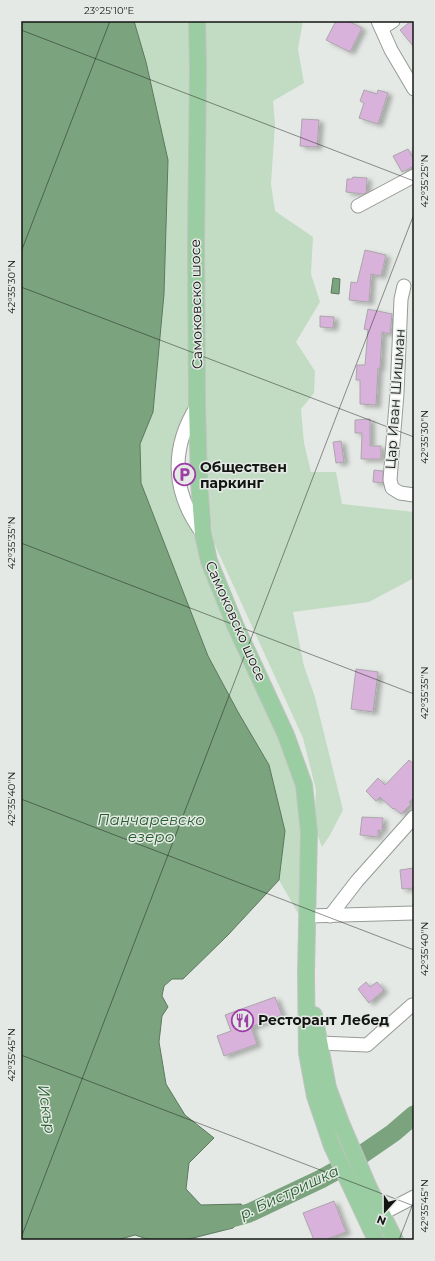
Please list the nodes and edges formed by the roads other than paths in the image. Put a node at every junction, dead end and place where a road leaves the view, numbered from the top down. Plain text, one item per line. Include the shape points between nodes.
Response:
1 (197, 21) edge
2 (384, 23) edge
3 (414, 89) edge
4 (414, 176) edge
5 (358, 206) dead end
6 (404, 286) dead end
7 (414, 495) edge
8 (414, 817) edge
9 (414, 913) edge
10 (308, 916) junction
11 (330, 916) junction
12 (306, 974) junction
13 (412, 1005) dead end
14 (320, 1044) junction
15 (414, 1197) edge
16 (381, 1214) junction
17 (376, 1240) edge
18 (395, 1240) edge

1 - 10 main road, Самоковско шосе via 197,406 203,534 209,561 235,625 286,735 304,786 309,832
2 - 3 street via 391,50
4 - 5 street
6 - 7 street, Цар Иван Шишман via 401,299 390,480 392,488 400,493
8 - 11 street via 356,881
9 - 11 street
10 - 11 street
10 - 12 main road, Самоковско шосе
12 - 14 main road, Самоковско шосе
12 - 17 main road, Самоковско шосе via 307,1053 315,1096 332,1146
13 - 14 street via 367,1045
14 - 16 main road, Самоковско шосе via 328,1088
15 - 16 street
16 - 18 main road, Самоковско шосе

